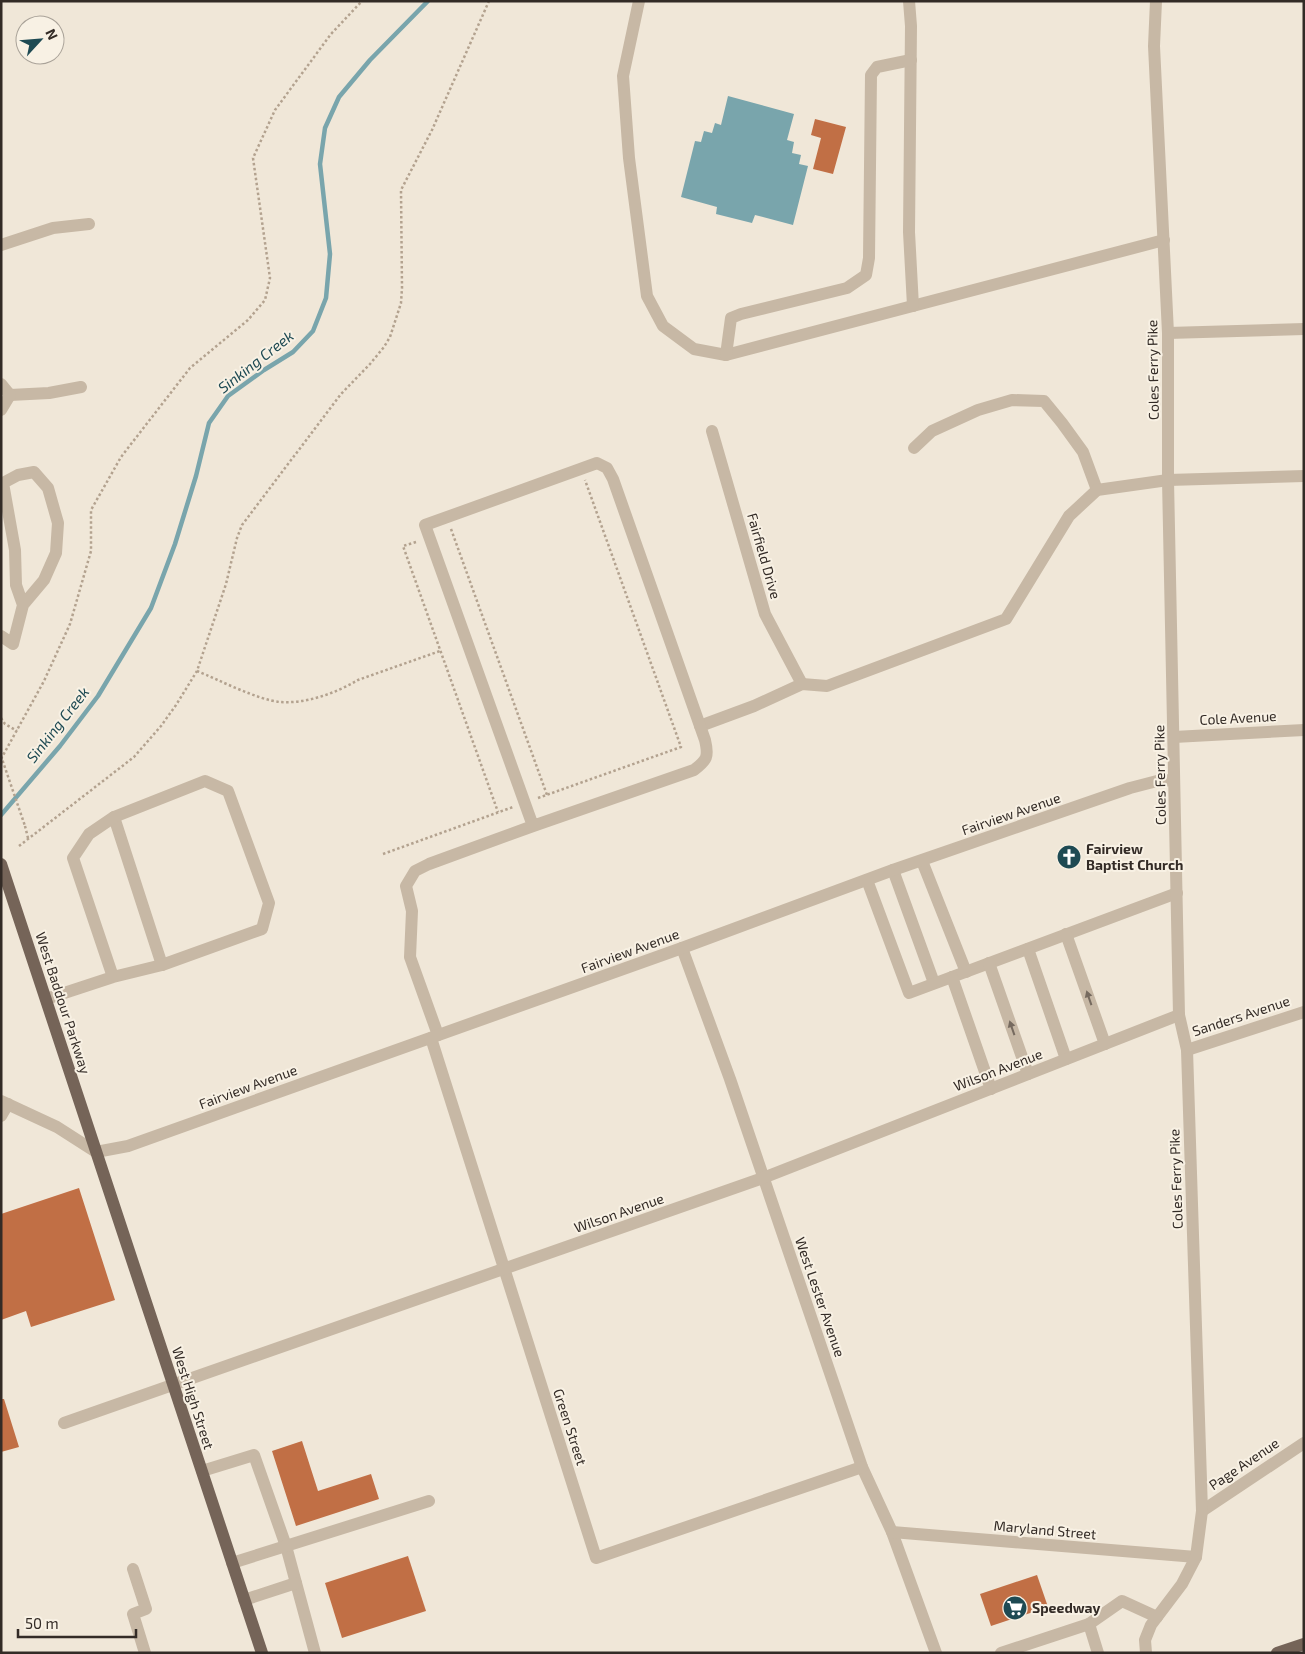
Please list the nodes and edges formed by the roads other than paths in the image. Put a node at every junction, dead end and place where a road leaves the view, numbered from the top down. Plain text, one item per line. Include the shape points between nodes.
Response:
1 (639, 1) edge
2 (909, 1) edge
3 (1156, 1) edge
4 (911, 60) junction
5 (89, 224) dead end
6 (1164, 240) junction
7 (1, 245) edge
8 (913, 306) junction
9 (1304, 329) edge
10 (1168, 333) junction
11 (726, 355) junction
12 (1, 384) edge
13 (81, 387) dead end
14 (10, 395) junction
15 (1, 410) edge
16 (712, 431) dead end
17 (914, 448) dead end
18 (1304, 476) edge
19 (1168, 480) junction
20 (1097, 490) junction
21 (23, 605) junction
22 (1, 636) edge
23 (802, 684) junction
24 (700, 726) junction
25 (1304, 730) edge
26 (1174, 737) junction
27 (1174, 780) junction
28 (114, 817) junction
29 (533, 826) junction
30 (922, 861) junction
31 (1, 864) edge
32 (893, 870) junction
33 (867, 880) junction
34 (1177, 893) junction
35 (1066, 934) junction
36 (682, 948) junction
37 (1028, 949) junction
38 (989, 963) junction
39 (162, 965) junction
40 (966, 972) junction
41 (952, 977) junction
42 (113, 978) junction
43 (934, 983) junction
44 (46, 1000) junction
45 (1304, 1012) edge
46 (1179, 1015) junction
47 (434, 1037) junction
48 (1105, 1044) junction
49 (1187, 1050) junction
50 (1066, 1059) junction
51 (1028, 1074) junction
52 (991, 1088) junction
53 (4, 1102) edge
54 (1, 1116) edge
55 (96, 1152) junction
56 (764, 1178) junction
57 (504, 1270) junction
58 (173, 1386) junction
59 (64, 1423) dead end
60 (1304, 1443) edge
61 (862, 1467) junction
62 (202, 1471) junction
63 (429, 1502) dead end
64 (1202, 1511) junction
65 (892, 1532) junction
66 (286, 1546) junction
67 (1196, 1557) junction
68 (232, 1563) junction
69 (133, 1569) dead end
70 (296, 1583) junction
71 (244, 1600) junction
72 (1157, 1617) junction
73 (1089, 1624) junction
74 (1304, 1644) edge
75 (146, 1653) edge
76 (262, 1653) edge
77 (315, 1653) edge
78 (936, 1653) edge
79 (1001, 1653) edge
80 (1098, 1653) edge
81 (1146, 1653) edge
82 (1277, 1653) edge

1 - 11 street via 623,76 647,296 663,326 694,350
2 - 4 street
3 - 6 street, Coles Ferry Pike via 1154,46
4 - 8 street via 909,232
4 - 11 street via 877,67 872,75 870,258 866,275 847,288 731,318
5 - 7 street via 53,228
6 - 8 street
6 - 10 street, Coles Ferry Pike
8 - 11 street
9 - 10 street
10 - 19 street, Coles Ferry Pike
12 - 14 street
13 - 14 street
14 - 15 street
16 - 23 street, Fairfield Drive via 765,614
17 - 20 street via 932,431 978,410 1012,400 1044,401 1083,452
18 - 19 street
19 - 20 street
19 - 26 street, Coles Ferry Pike
20 - 23 street via 1069,516 1006,619 826,686
21 - 21 street via 44,580 56,553 58,523 48,488 34,472 3,482 15,550 16,585
21 - 22 street via 13,644
23 - 24 street
24 - 29 street, Green Street via 708,753 704,763 694,770
24 - 29 street via 607,468 597,463 426,524
25 - 26 street, Cole Avenue
26 - 27 street, Coles Ferry Pike
27 - 30 street, Fairview Avenue via 1130,788
27 - 34 street, Coles Ferry Pike
28 - 39 street
28 - 39 street via 205,780 228,791 269,904 262,929
28 - 42 street via 89,834 73,858
29 - 47 street, Green Street via 429,864 415,871 406,886 412,911 410,958
30 - 32 street, Fairview Avenue
30 - 40 street
31 - 44 main road, West Baddour Parkway
32 - 33 street, Fairview Avenue
32 - 43 street
33 - 36 street, Fairview Avenue
33 - 43 street via 908,993
34 - 35 street
34 - 46 street, Coles Ferry Pike
35 - 37 street
48 -> 35 street
36 - 47 street, Fairview Avenue
36 - 56 street, West Lester Avenue
37 - 38 street
37 - 50 street
38 - 40 street
51 -> 38 street
39 - 42 street
40 - 41 street
41 - 43 street
41 - 52 street
42 - 44 street
44 - 55 main road, West Baddour Parkway
45 - 49 street, Sanders Avenue
46 - 48 street, Wilson Avenue
46 - 49 street, Coles Ferry Pike
47 - 55 street, Fairview Avenue via 128,1146
47 - 57 street, Green Street
48 - 50 street, Wilson Avenue
49 - 64 street, Coles Ferry Pike
50 - 51 street, Wilson Avenue
51 - 52 street, Wilson Avenue
52 - 56 street, Wilson Avenue
53 - 54 street
53 - 55 street via 57,1127
55 - 58 main road, West High Street
56 - 57 street, Wilson Avenue
56 - 61 street, West Lester Avenue
57 - 58 street, Wilson Avenue
57 - 61 street, Green Street via 596,1558
58 - 59 street, Wilson Avenue
58 - 62 main road, West High Street
60 - 64 street, Page Avenue
61 - 65 street, West Lester Avenue
62 - 66 street via 254,1455
62 - 68 main road, West High Street
63 - 66 street
64 - 67 street, Coles Ferry Pike
65 - 67 street, Maryland Street
65 - 78 street, West Lester Avenue
66 - 68 street
66 - 70 street
67 - 72 street, Coles Ferry Pike via 1182,1584
68 - 71 main road, West High Street
69 - 75 street via 146,1609 133,1614
70 - 71 street
70 - 77 street
71 - 76 main road, West High Street
72 - 73 street via 1122,1601
72 - 81 street, Coles Ferry Pike via 1145,1640
73 - 79 street
73 - 80 street
74 - 82 main road

